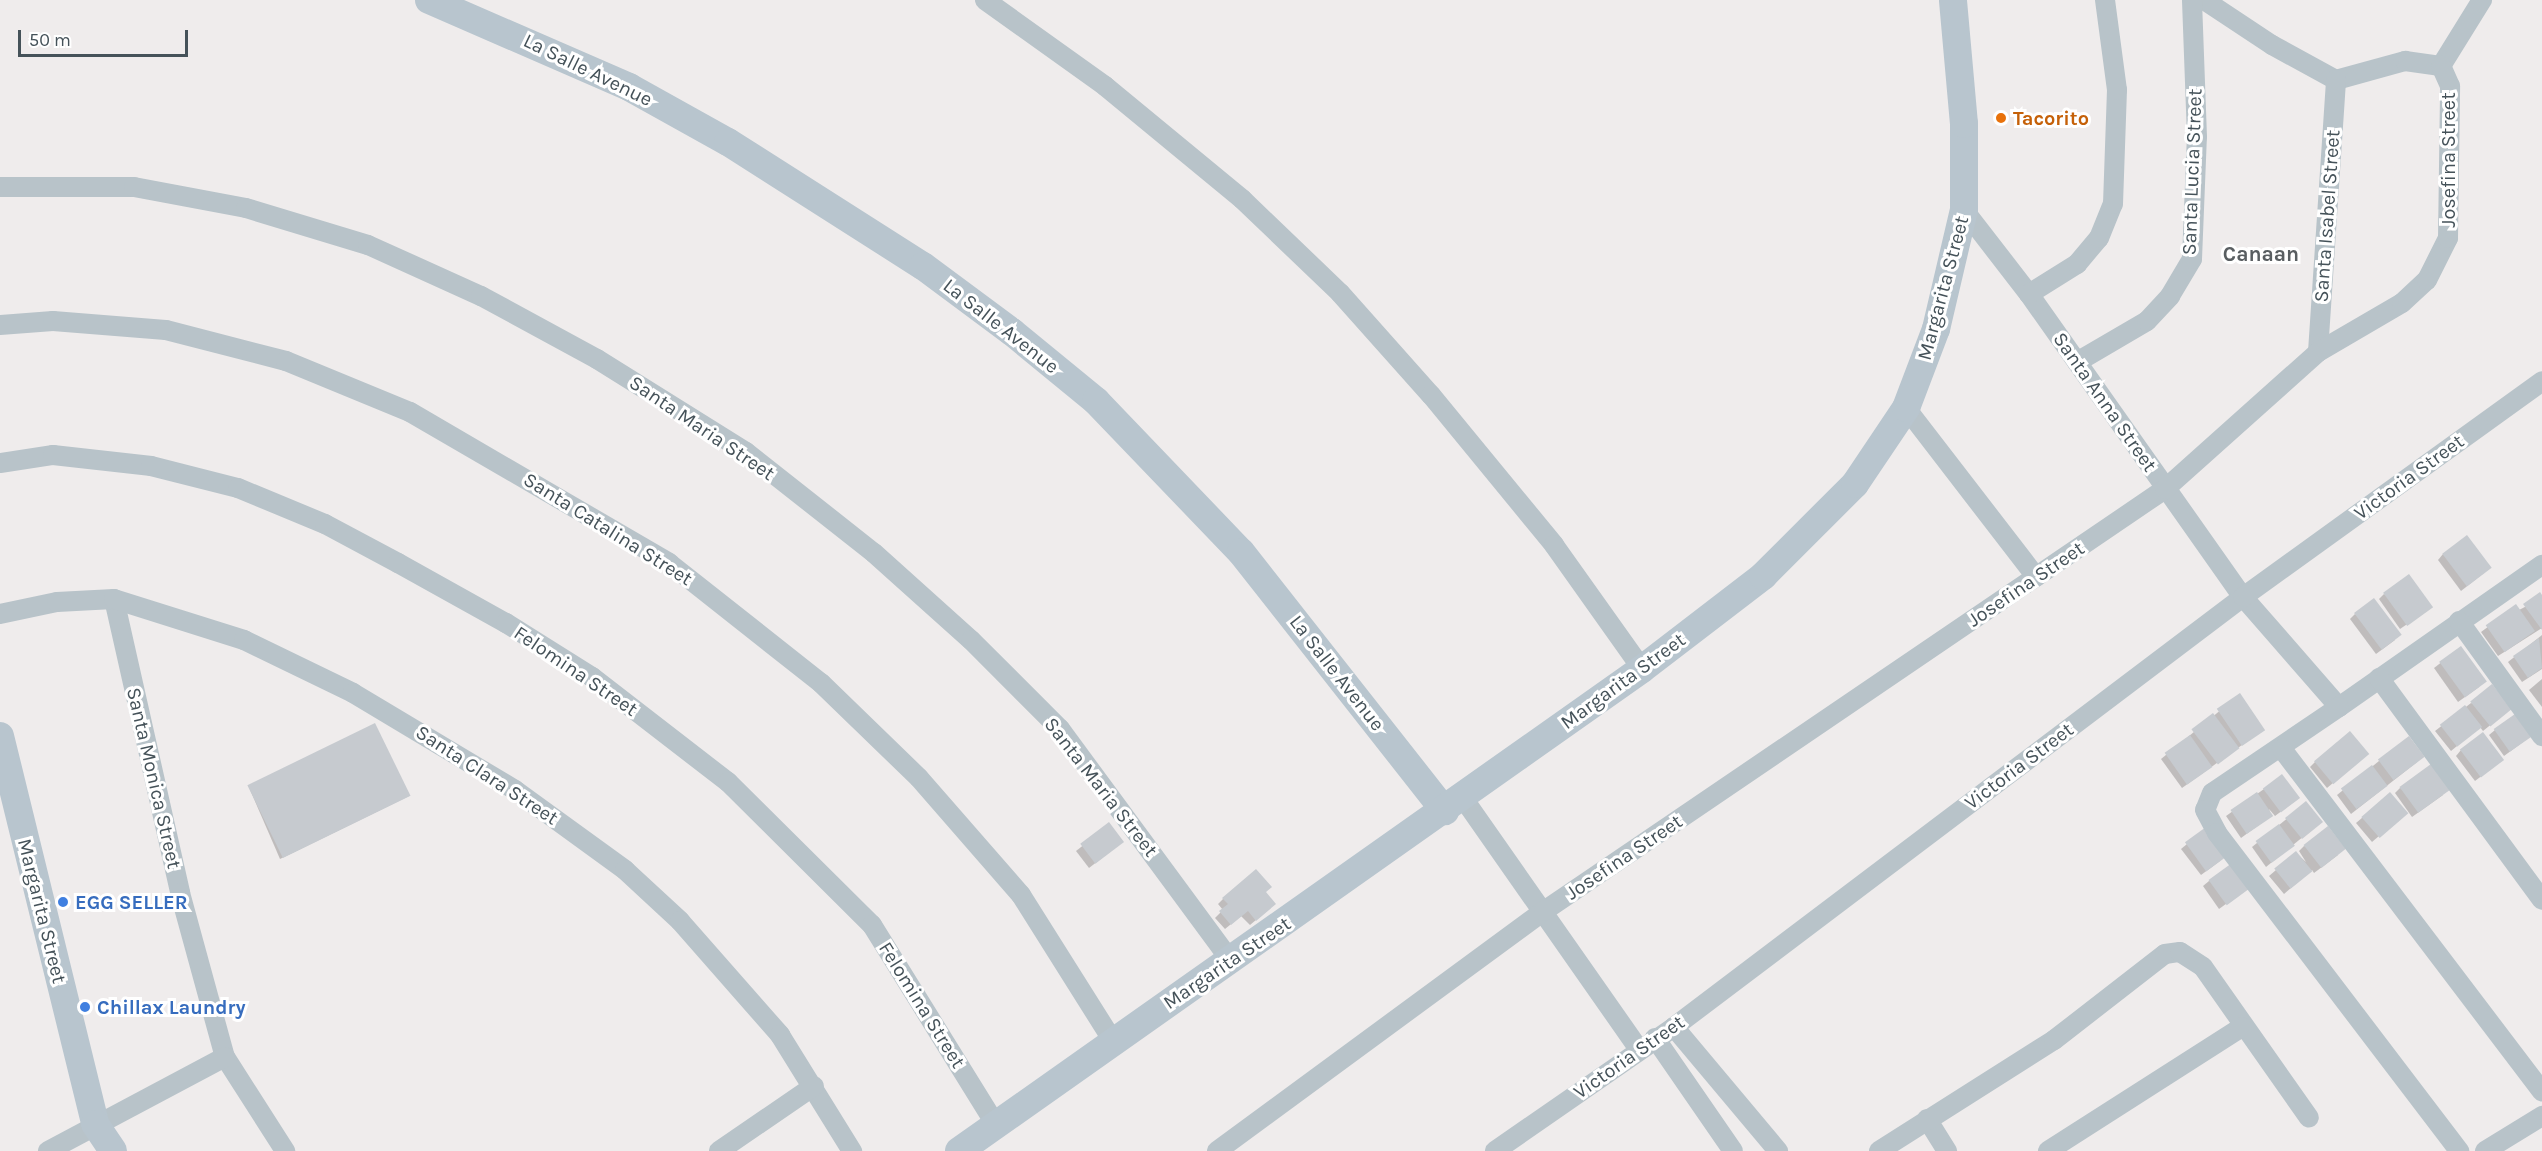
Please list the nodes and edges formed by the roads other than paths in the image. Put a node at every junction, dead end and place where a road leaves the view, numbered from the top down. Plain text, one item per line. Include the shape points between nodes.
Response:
1 (429, 0) edge
2 (985, 0) edge
3 (1953, 0) edge
4 (2105, 0) edge
5 (2192, 0) edge
6 (2204, 0) edge
7 (2482, 0) edge
8 (2441, 66) junction
9 (2336, 80) junction
10 (0, 187) edge
11 (1964, 210) junction
12 (2029, 294) junction
13 (0, 325) edge
14 (2318, 352) junction
15 (2077, 362) junction
16 (2542, 381) edge
17 (1906, 408) junction
18 (0, 463) edge
19 (2165, 489) junction
20 (2541, 569) edge
21 (2036, 577) junction
22 (2243, 597) junction
23 (114, 599) junction
24 (0, 614) edge
25 (2459, 621) junction
26 (1642, 669) junction
27 (2379, 678) junction
28 (2339, 707) junction
29 (0, 736) edge
30 (2542, 736) edge
31 (2282, 749) junction
32 (1454, 804) junction
33 (2542, 900) edge
34 (1544, 911) junction
35 (1232, 960) junction
36 (1674, 1027) junction
37 (2242, 1027) junction
38 (1113, 1041) junction
39 (1647, 1044) junction
40 (225, 1058) junction
41 (814, 1086) junction
42 (2542, 1091) edge
43 (2542, 1116) edge
44 (2309, 1118) dead end
45 (1927, 1119) junction
46 (95, 1124) junction
47 (996, 1125) junction
48 (48, 1151) edge
49 (113, 1151) edge
50 (285, 1151) edge
51 (719, 1151) edge
52 (852, 1151) edge
53 (959, 1151) edge
54 (1218, 1151) edge
55 (1495, 1151) edge
56 (1733, 1151) edge
57 (1778, 1151) edge
58 (1879, 1151) edge
59 (1947, 1151) edge
60 (2049, 1151) edge
61 (2459, 1151) edge
62 (2485, 1151) edge

1 - 32 street, La Salle Avenue via 629,87 728,142 923,266 1012,332 1096,402 1241,552
2 - 26 street via 1105,86 1242,199 1340,293 1431,395 1554,545
3 - 11 street, Margarita Street via 1964,123
4 - 12 street via 2117,90 2113,204 2099,238 2077,264
5 - 15 street, Santa Lucia Street via 2197,137 2192,259 2170,296 2147,321
6 - 9 street via 2281,51
7 - 8 street
8 - 9 street, Josefina Street via 2405,61
8 - 14 street, Josefina Street via 2450,86 2448,238 2427,280 2402,303
9 - 14 street, Santa Isabel Street
10 - 35 street, Santa Maria Street via 134,187 246,208 368,245 481,296 597,359 746,452 874,553 971,640 1060,729
11 - 12 street, Santa Anna Street
11 - 17 street, Margarita Street via 1936,329
12 - 15 street, Santa Anna Street
13 - 38 street, Santa Catalina Street via 53,321 166,330 286,361 410,412 669,563 821,683 919,778 1021,895
14 - 19 street, Josefina Street
15 - 19 street, Santa Anna Street
16 - 22 street, Victoria Street
17 - 21 street
17 - 26 street, Margarita Street via 1855,483 1763,576
18 - 47 street, Felomina Street via 53,455 151,466 238,488 324,524 398,563 592,677 728,782 872,925
19 - 21 street, Josefina Street
19 - 22 street, Santa Anna Street
20 - 25 street
21 - 34 street, Josefina Street
22 - 28 street, Santa Anna Street
22 - 36 street, Victoria Street
23 - 24 street, Santa Clara Street via 57,602
23 - 40 street, Santa Monica Street via 180,892
23 - 41 street, Santa Clara Street via 244,640 353,693 515,790 626,870 680,921 780,1035
25 - 27 street
25 - 30 street
26 - 32 street, Margarita Street
27 - 28 street
27 - 33 street
28 - 31 street
29 - 46 street, Margarita Street
31 - 42 street
31 - 61 street via 2211,793 2205,810 2217,833
32 - 34 street
32 - 35 street, Margarita Street
34 - 39 street
34 - 54 street, Josefina Street
35 - 38 street, Margarita Street
36 - 39 street, Victoria Street
36 - 57 street
37 - 44 street
37 - 45 street via 2203,967 2180,952 2165,954 2054,1040
37 - 60 street
38 - 47 street, Margarita Street
39 - 55 street, Victoria Street
39 - 56 street
40 - 46 street
40 - 50 street, Santa Monica Street
41 - 51 street
41 - 52 street, Santa Clara Street
43 - 62 street
45 - 58 street
45 - 59 street
46 - 48 street
46 - 49 street, Margarita Street
47 - 53 street, Margarita Street

